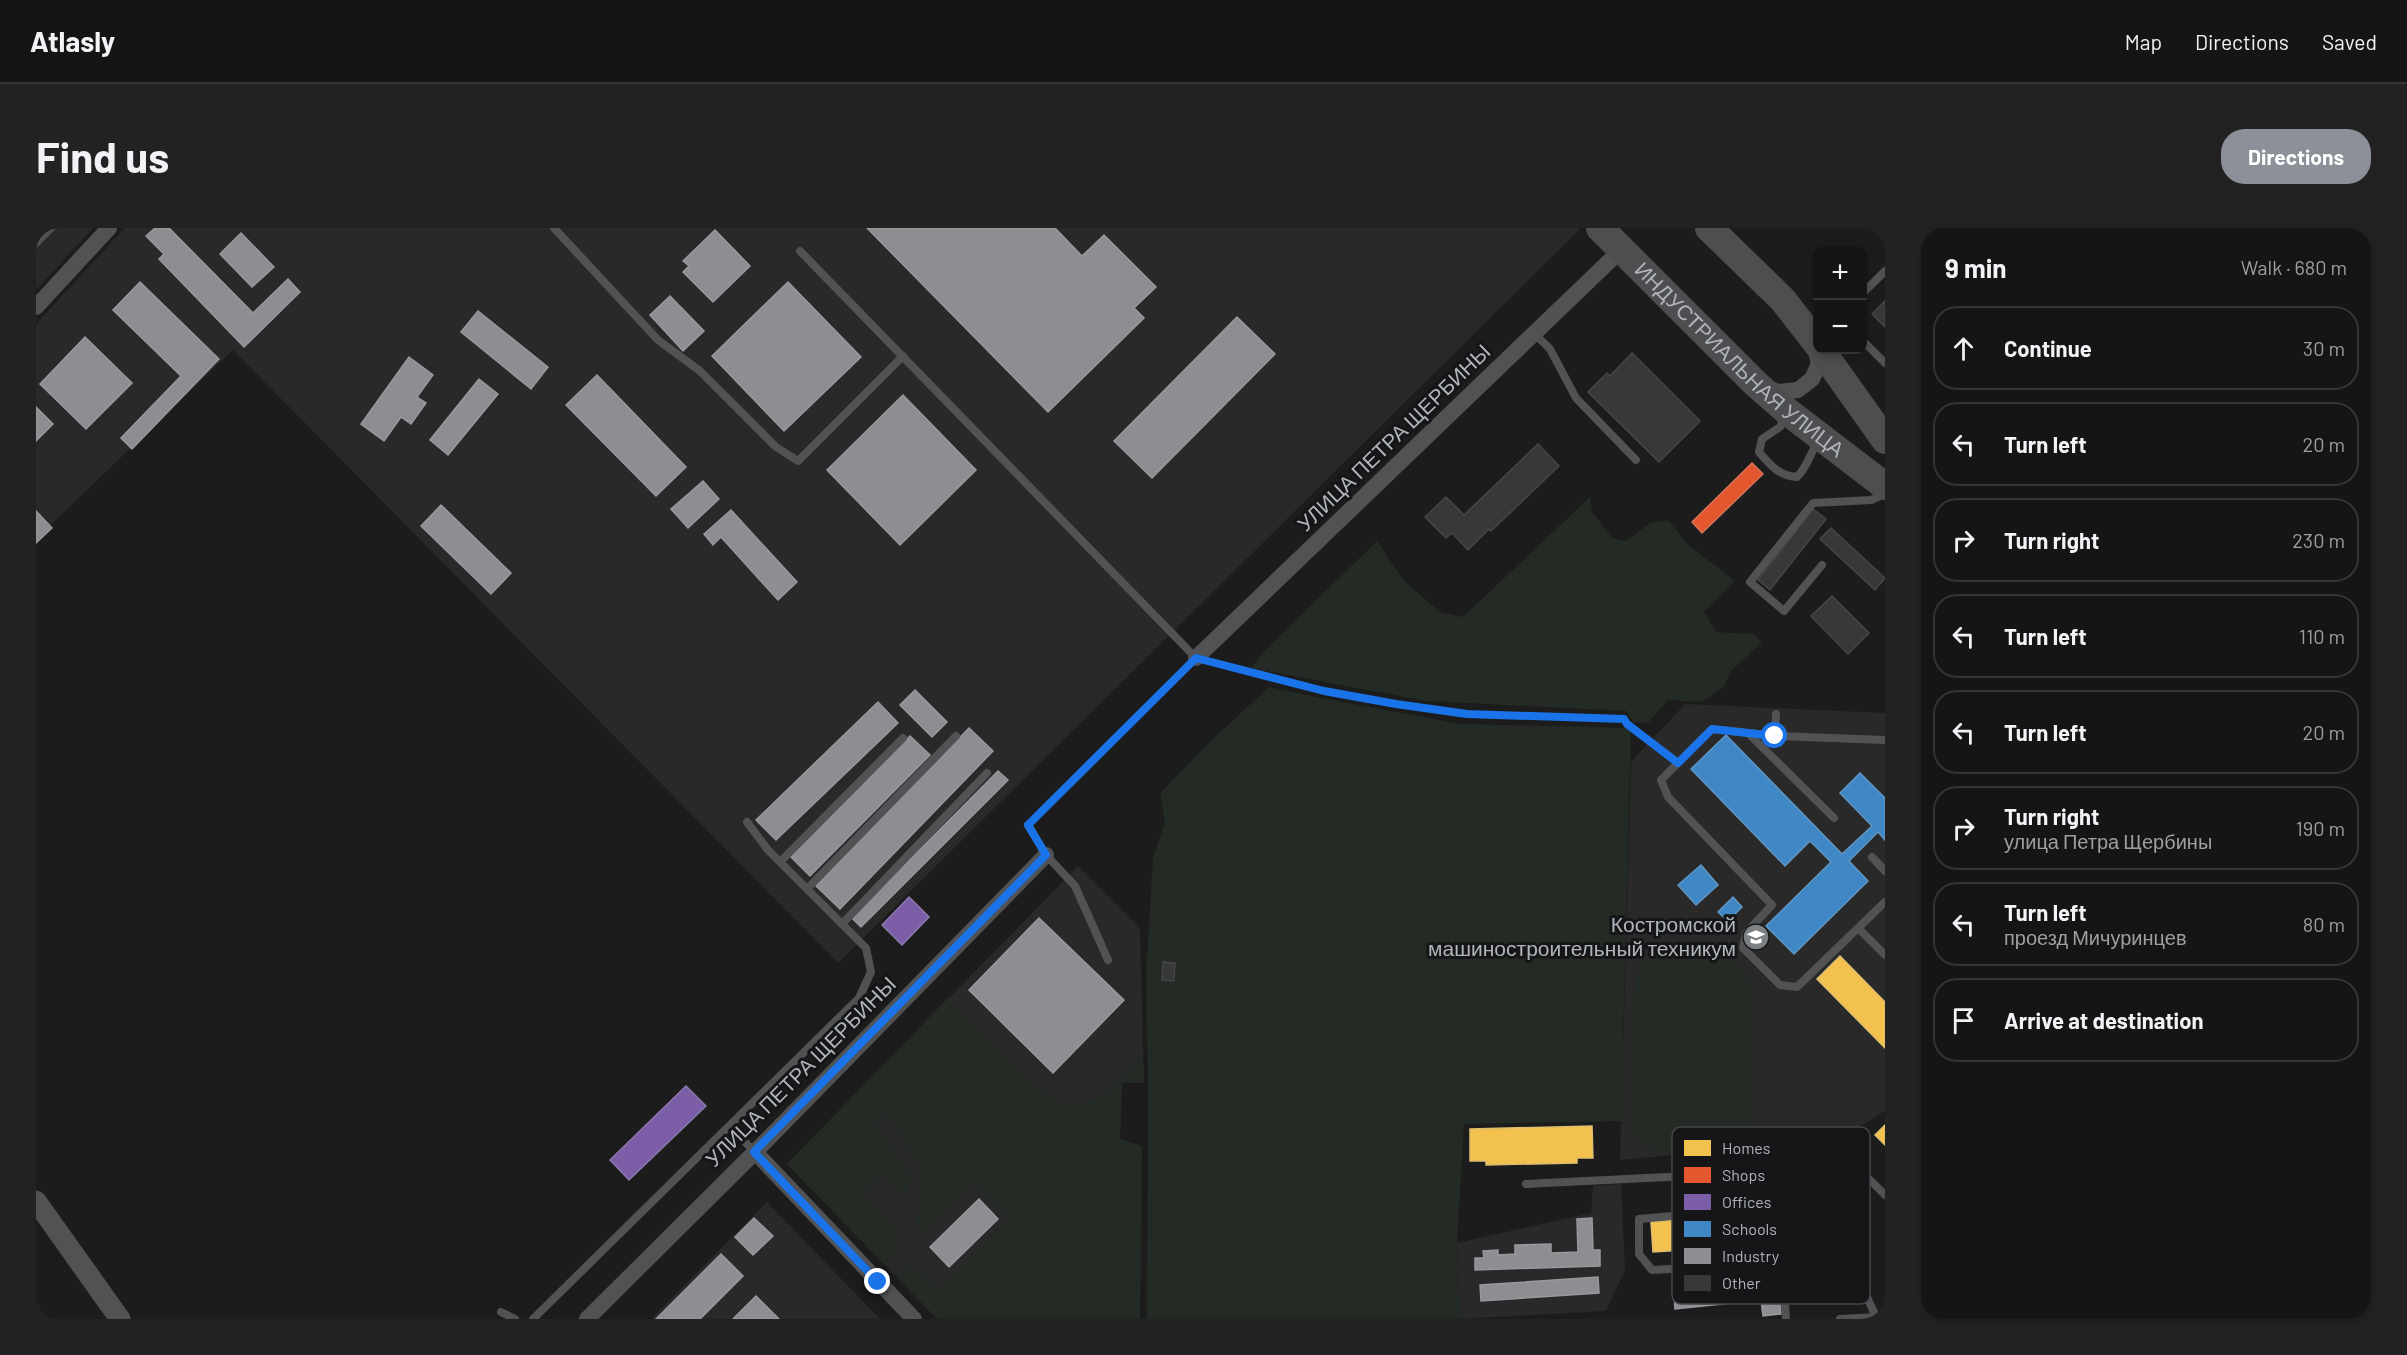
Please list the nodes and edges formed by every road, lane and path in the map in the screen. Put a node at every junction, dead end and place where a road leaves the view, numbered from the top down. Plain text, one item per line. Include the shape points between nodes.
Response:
1 (51, 228) edge
2 (109, 228) edge
3 (554, 228) edge
4 (1600, 228) edge
5 (1709, 228) edge
6 (36, 243) edge
7 (1621, 250) junction
8 (800, 251) dead end
9 (1885, 271) edge
10 (1867, 290) edge
11 (36, 307) edge
12 (1535, 334) junction
13 (1813, 339) edge
14 (1867, 344) edge
15 (1818, 354) edge
16 (1824, 354) edge
17 (903, 356) junction
18 (1885, 363) edge
19 (1756, 384) junction
20 (1788, 412) junction
21 (1821, 437) junction
22 (1885, 440) edge
23 (1636, 460) dead end
24 (1885, 486) edge
25 (1885, 494) edge
26 (1822, 565) dead end
27 (1196, 658) junction
28 (1776, 714) dead end
29 (1748, 734) junction
30 (956, 736) dead end
31 (1775, 736) junction
32 (903, 738) dead end
33 (1885, 740) edge
34 (1678, 763) junction
35 (987, 773) dead end
36 (1834, 818) dead end
37 (747, 822) dead end
38 (1028, 825) joint
39 (1046, 855) junction
40 (1872, 857) dead end
41 (780, 862) junction
42 (1885, 871) edge
43 (807, 889) junction
44 (1885, 903) edge
45 (842, 924) junction
46 (1858, 929) junction
47 (1885, 955) edge
48 (1108, 960) dead end
49 (730, 1127) junction
50 (754, 1152) junction
51 (1672, 1177) edge
52 (1870, 1180) edge
53 (1526, 1184) dead end
54 (1885, 1195) edge
55 (36, 1202) edge
56 (1672, 1216) dead end
57 (1672, 1269) edge
58 (1870, 1303) edge
59 (1785, 1304) edge
60 (501, 1312) dead end
61 (1877, 1318) edge
62 (120, 1319) edge
63 (515, 1319) edge
64 (533, 1319) edge
65 (587, 1319) edge
66 (914, 1319) edge
67 (1786, 1319) edge
68 (1840, 1319) edge

1 - 6 lane
2 - 11 street
3 - 17 lane via 658,340 700,371 776,447 798,461
4 - 7 highway, ИНДУСТРИАЛЬНАЯ УЛИЦА
5 - 13 highway, ИНДУСТРИАЛЬНАЯ УЛИЦА via 1783,300
7 - 12 street, УЛИЦА ПЕТРА ЩЕРБИНЫ
7 - 19 highway, ИНДУСТРИАЛЬНАЯ УЛИЦА
8 - 17 lane
9 - 10 lane
12 - 23 lane via 1550,349 1576,398
12 - 27 street, УЛИЦА ПЕТРА ЩЕРБИНЫ
14 - 18 lane
15 - 19 street via 1819,363 1812,379 1798,390 1779,392
16 - 22 highway, ИНДУСТРИАЛЬНАЯ УЛИЦА
17 - 27 lane
19 - 20 highway, ИНДУСТРИАЛЬНАЯ УЛИЦА
20 - 21 highway, ИНДУСТРИАЛЬНАЯ УЛИЦА
20 - 21 lane via 1780,427 1762,439 1759,452 1772,468 1786,477 1797,477 1807,467
21 - 24 highway, ИНДУСТРИАЛЬНАЯ УЛИЦА
25 - 26 lane via 1871,500 1813,503 1750,582 1784,611
27 - 34 path via 1324,691 1396,704 1467,714 1624,719
27 - 38 path
28 - 31 lane
29 - 31 lane
29 - 34 lane via 1712,729
29 - 36 lane
30 - 43 lane
31 - 33 lane
32 - 41 lane
34 - 46 lane via 1661,780 1668,797 1772,905 1746,933 1743,948 1780,986 1797,987
35 - 45 lane
37 - 41 lane
38 - 39 lane
39 - 48 lane via 1075,886
39 - 50 street, УЛИЦА ПЕТРА ЩЕРБИНЫ
40 - 42 lane
41 - 43 lane
43 - 45 lane
44 - 46 lane
45 - 49 lane via 866,948 871,972 859,998
46 - 47 lane
49 - 50 lane
49 - 64 lane
50 - 65 street, УЛИЦА ПЕТРА ЩЕРБИНЫ
50 - 66 street
51 - 53 lane
52 - 54 lane
55 - 62 street
56 - 57 lane via 1639,1219 1639,1254 1652,1270
58 - 61 lane
59 - 67 lane
60 - 63 lane
61 - 68 lane

